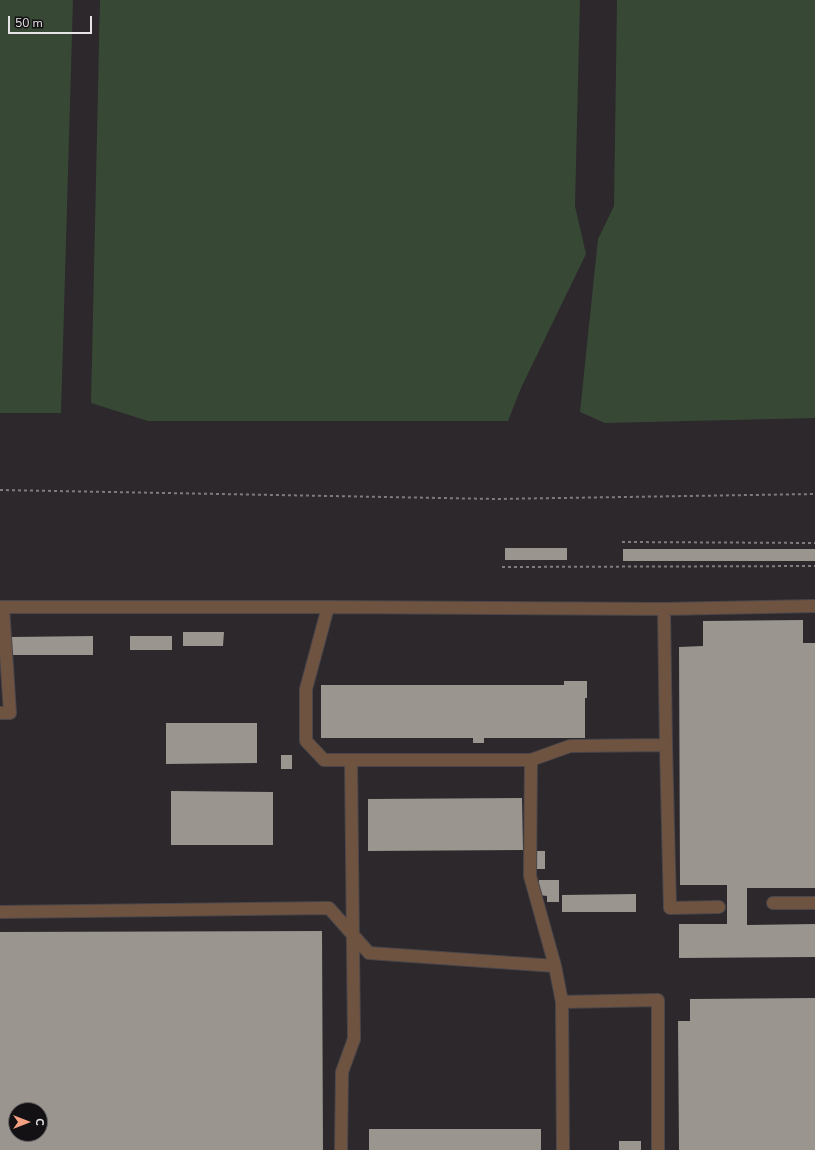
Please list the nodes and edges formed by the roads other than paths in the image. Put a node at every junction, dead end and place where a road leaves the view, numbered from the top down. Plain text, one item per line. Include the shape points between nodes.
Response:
1 (815, 606) edge
2 (2, 607) edge
3 (328, 607) junction
4 (664, 609) junction
5 (0, 713) edge
6 (666, 745) junction
7 (351, 760) junction
8 (531, 760) junction
9 (773, 903) dead end
10 (815, 903) edge
11 (719, 907) dead end
12 (0, 912) edge
13 (353, 935) junction
14 (555, 966) junction
15 (562, 1002) junction
16 (341, 1150) edge
17 (563, 1150) edge
18 (658, 1150) edge

1 - 4 lane
2 - 3 lane
2 - 5 lane via 10,713
3 - 4 lane
3 - 7 lane via 306,689 306,741 324,760
4 - 6 lane
6 - 8 lane via 570,746
6 - 11 lane via 670,908
7 - 8 lane
7 - 13 lane
8 - 14 lane via 530,876
9 - 10 lane
12 - 13 lane via 329,908
13 - 14 lane via 369,953
13 - 16 lane via 354,1039 342,1072
14 - 15 lane
15 - 17 lane
15 - 18 lane via 658,1000

